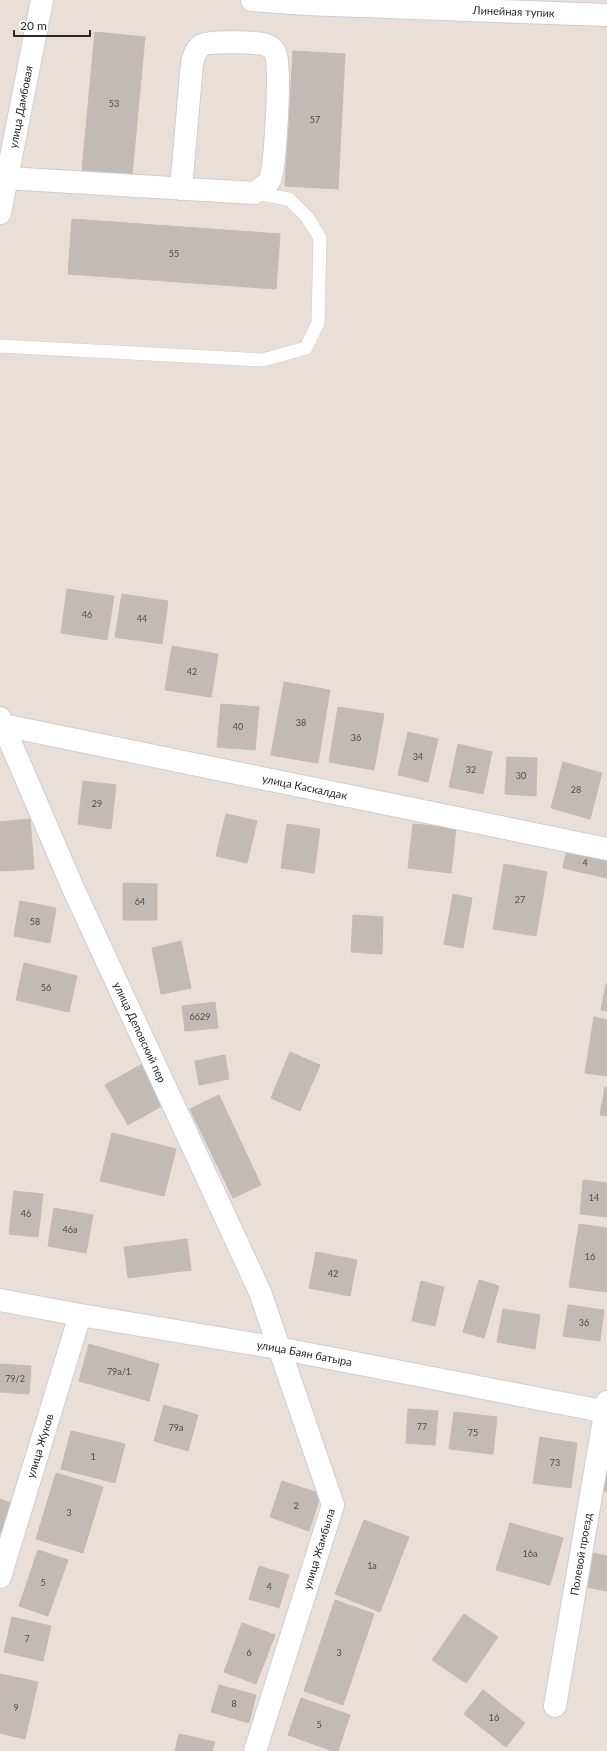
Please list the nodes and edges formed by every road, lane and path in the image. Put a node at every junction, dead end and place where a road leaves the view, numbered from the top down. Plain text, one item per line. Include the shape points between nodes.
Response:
1 (42, 0) edge
2 (252, 0) edge
3 (582, 7) edge
4 (607, 15) edge
5 (6, 178) junction
6 (181, 188) junction
7 (254, 193) junction
8 (0, 213) edge
9 (0, 346) edge
10 (2, 722) edge
11 (607, 849) edge
12 (0, 1300) edge
13 (80, 1315) junction
14 (278, 1348) junction
15 (606, 1409) edge
16 (0, 1577) edge
17 (555, 1706) dead end
18 (256, 1751) edge

1 - 5 street, улица Дамбовая
2 - 3 street, Линейная тупик via 306,4
3 - 4 street, Линейная тупик
5 - 6 street
5 - 8 street, улица Дамбовая
6 - 7 street
6 - 7 street via 195,51 203,44 255,43 271,47 276,53 278,73 271,179 265,187
7 - 9 lane via 289,199 307,217 320,238 318,323 306,348 263,360
10 - 11 street, улица Каскалдак
10 - 14 street, улица Деповский пер via 73,888 260,1292
12 - 13 street, улица Баян батыра
13 - 14 street, улица Баян батыра
13 - 16 street, улица Жуков
14 - 15 street, улица Баян батыра
14 - 18 street, улица Жамбыла via 333,1505
15 - 17 street, Полевой проезд

